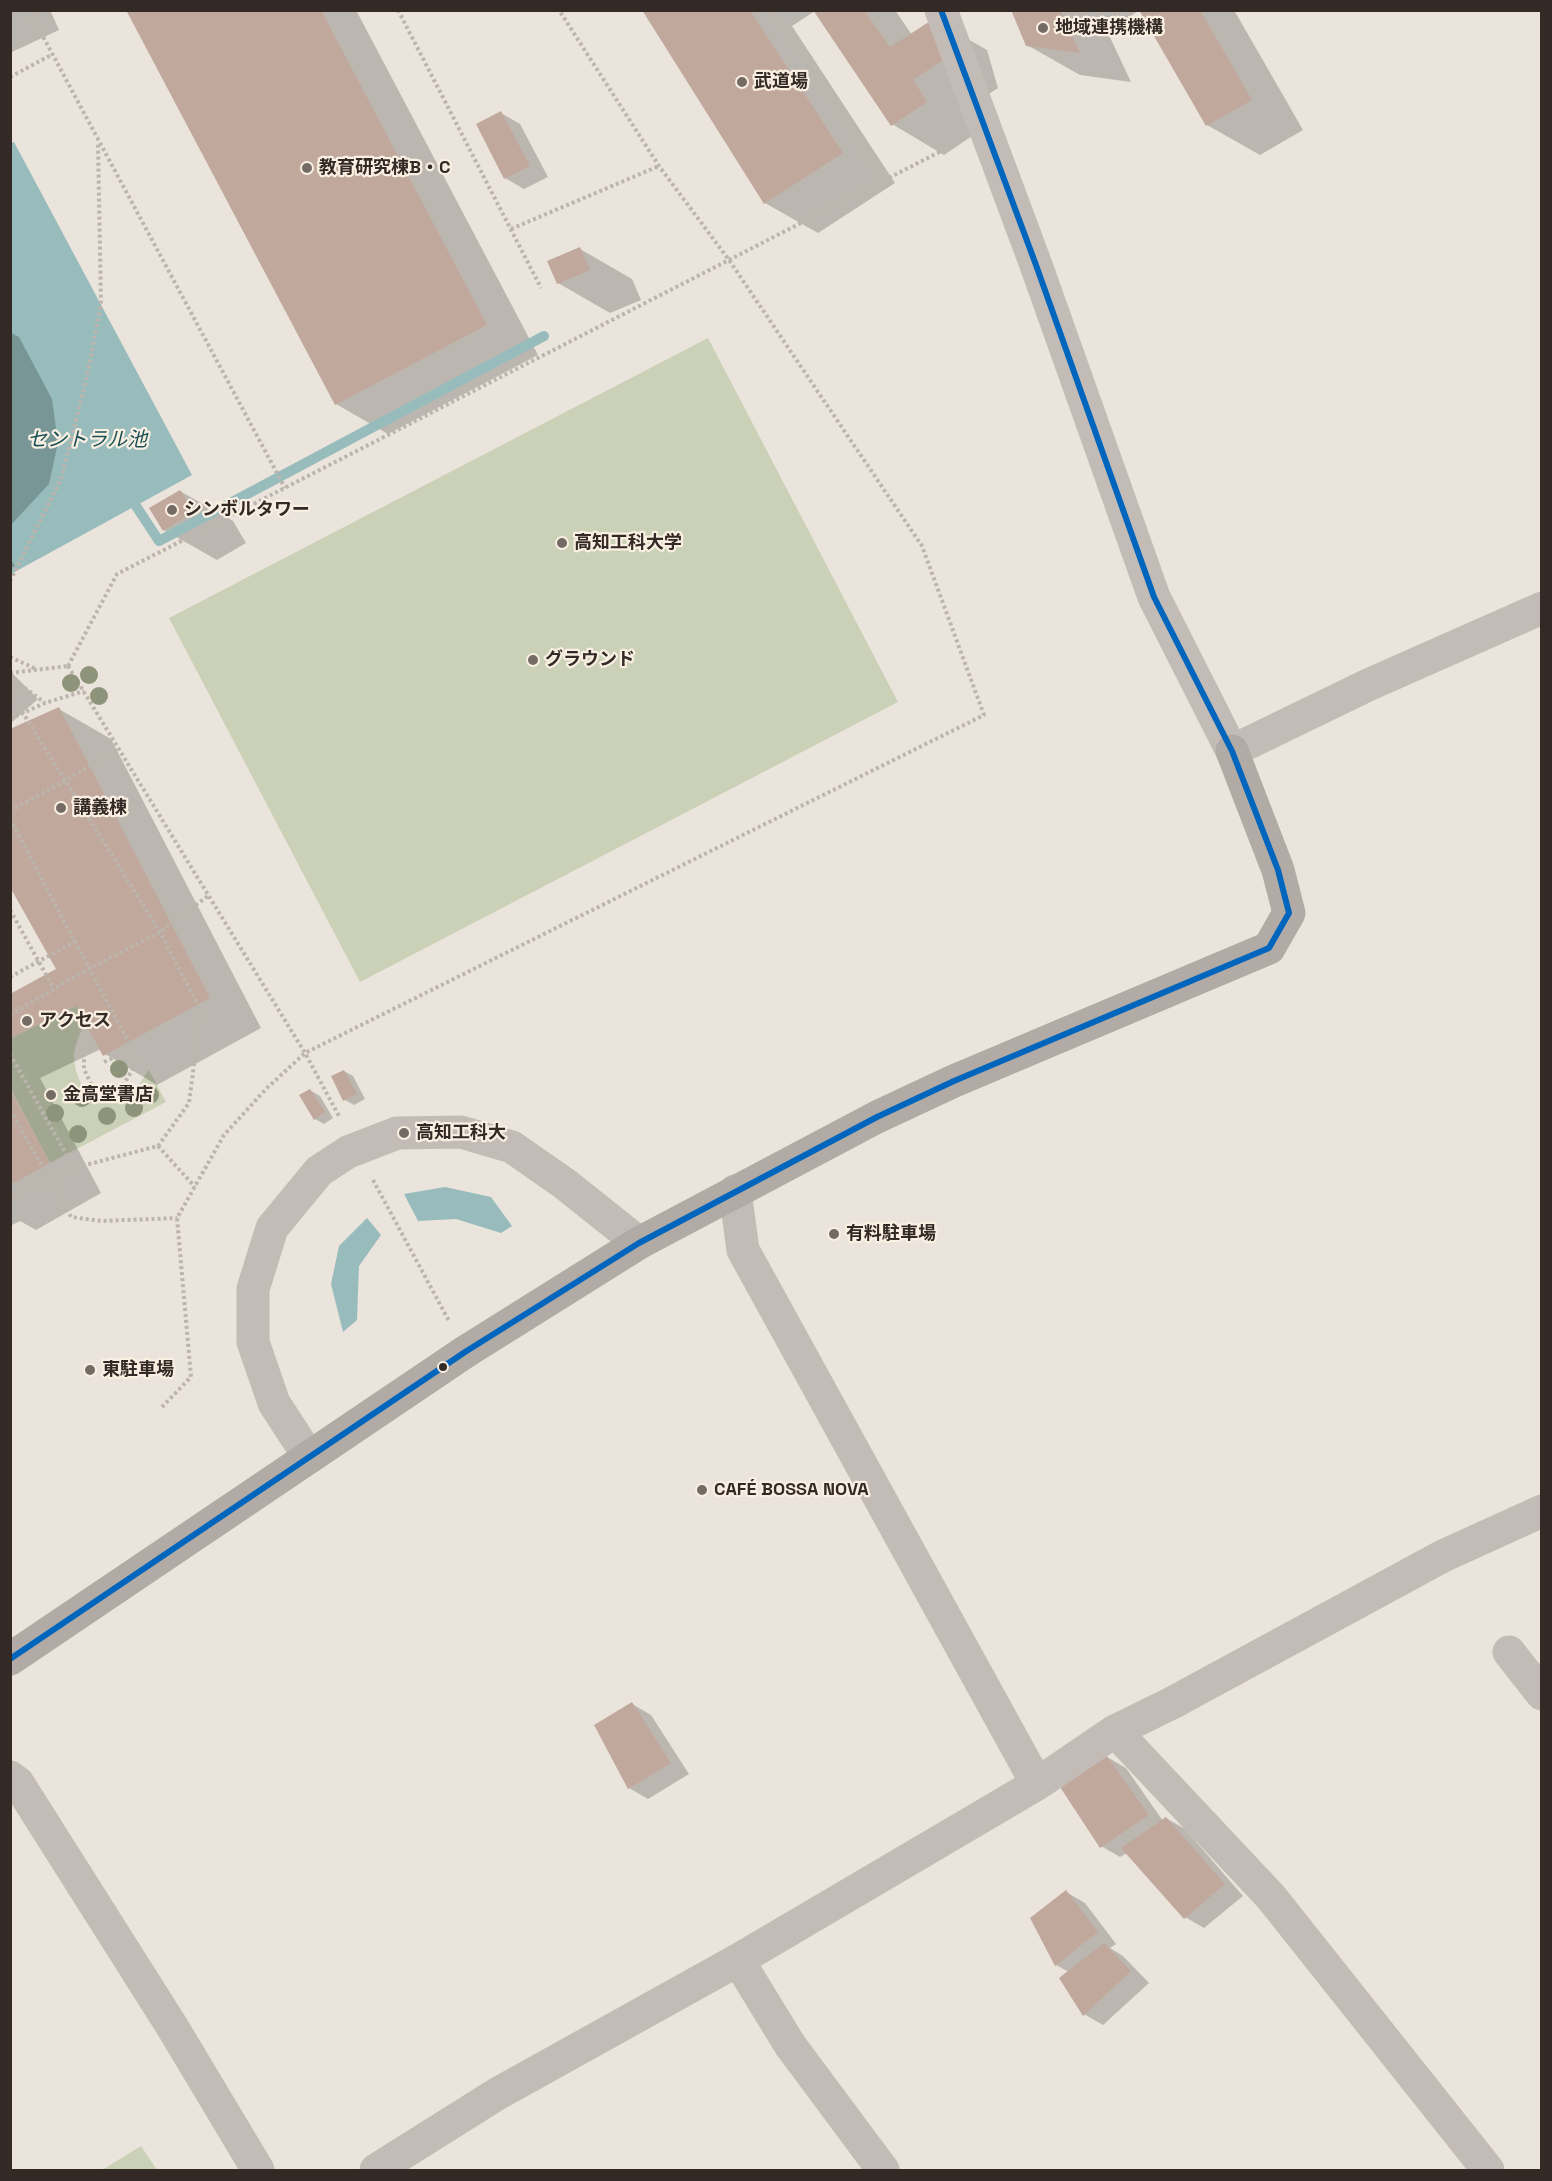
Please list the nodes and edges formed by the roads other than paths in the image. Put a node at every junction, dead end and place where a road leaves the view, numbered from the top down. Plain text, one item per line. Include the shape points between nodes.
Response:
1 (941, 10) edge
2 (1542, 608) edge
3 (1232, 751) junction
4 (735, 1191) junction
5 (639, 1243) junction
6 (309, 1457) junction
7 (1542, 1511) edge
8 (1509, 1652) dead end
9 (10, 1659) edge
10 (1542, 1694) edge
11 (1115, 1731) junction
12 (10, 1777) edge
13 (1037, 1784) junction
14 (738, 1960) junction
15 (258, 2170) edge
16 (376, 2170) edge
17 (884, 2170) edge
18 (1488, 2170) edge

1 - 3 street via 1154,597
2 - 3 street
3 - 4 main road via 1278,870 1289,913 1269,948 877,1117
4 - 5 main road
4 - 13 street via 743,1250
5 - 6 main road via 465,1352
5 - 6 street via 512,1147 461,1132 398,1133 356,1148 319,1171 272,1228 253,1289 253,1342 274,1403
6 - 9 main road
7 - 11 street via 1443,1556
8 - 10 street
11 - 13 street
11 - 18 street via 1270,1897
12 - 15 street via 18,1783 173,2028
13 - 14 street
14 - 16 street via 497,2094
14 - 17 street via 790,2045

